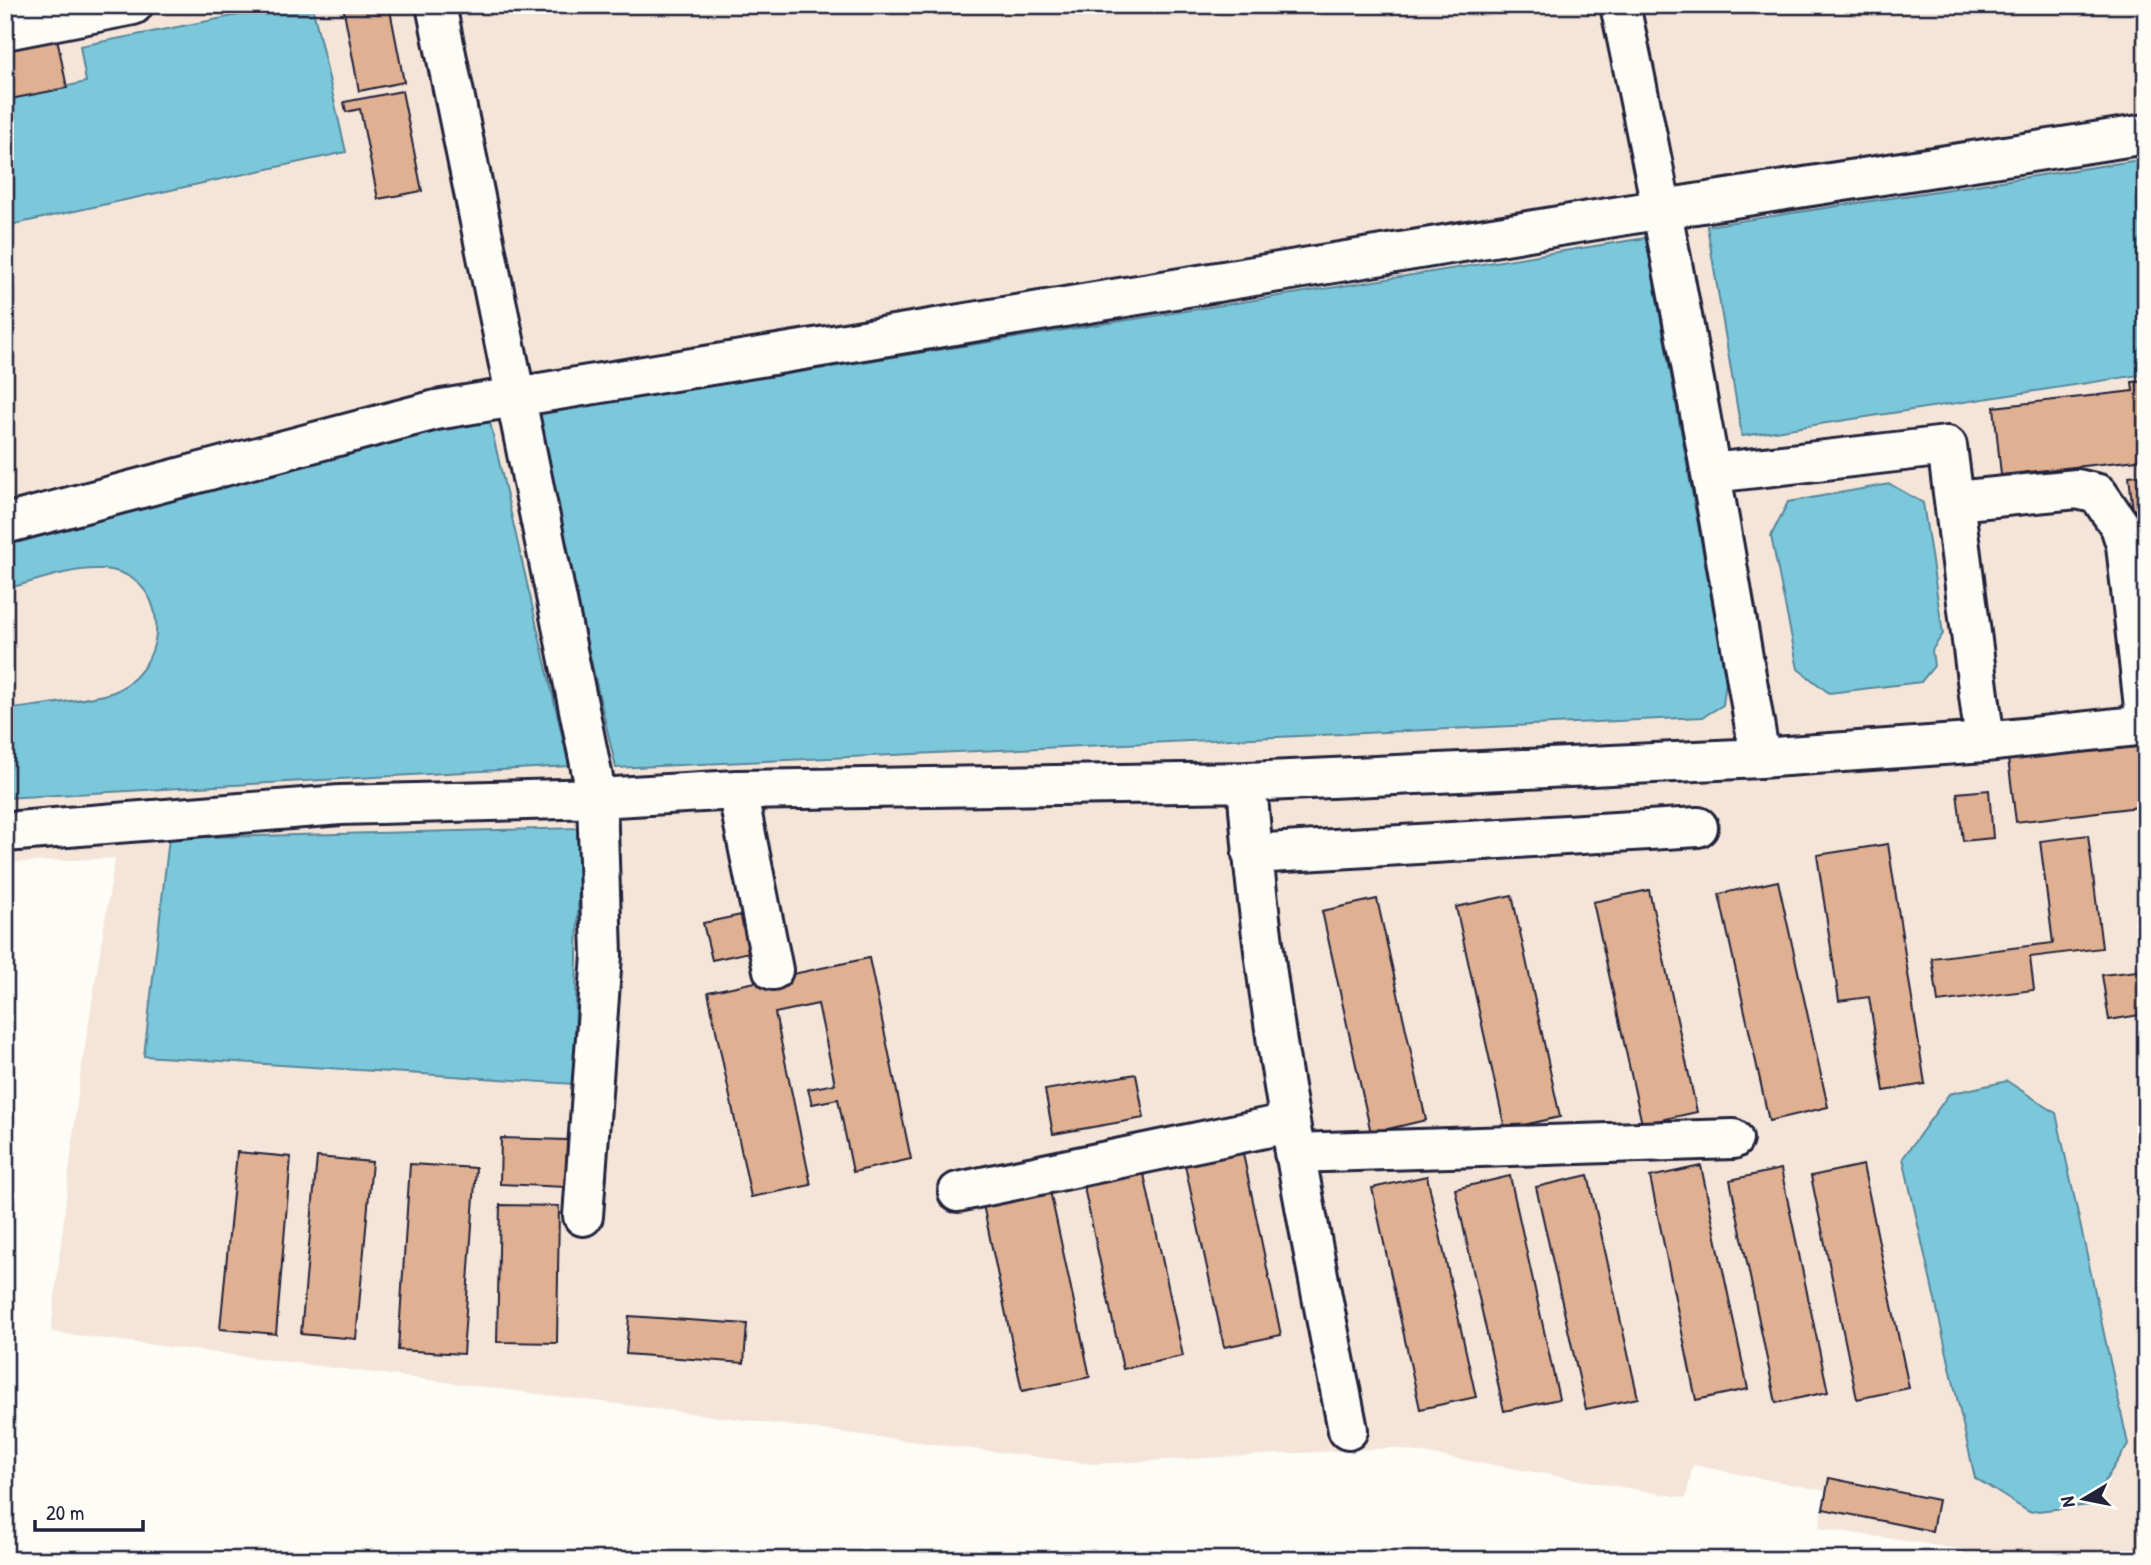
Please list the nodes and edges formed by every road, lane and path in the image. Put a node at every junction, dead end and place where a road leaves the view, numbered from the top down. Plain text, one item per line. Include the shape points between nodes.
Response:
1 (133, 5) edge
2 (436, 5) edge
3 (1620, 5) edge
4 (5, 30) edge
5 (2146, 134) edge
6 (1663, 209) junction
7 (513, 397) junction
8 (1713, 473) junction
9 (1955, 501) junction
10 (5, 524) edge
11 (1985, 742) junction
12 (1760, 758) junction
13 (1247, 782) junction
14 (737, 790) junction
15 (597, 799) junction
16 (1698, 827) dead end
17 (5, 832) edge
18 (1252, 854) junction
19 (773, 970) dead end
20 (1291, 1138) junction
21 (1733, 1139) dead end
22 (958, 1192) dead end
23 (583, 1216) dead end
24 (1348, 1430) dead end

1 - 4 street
2 - 7 street
3 - 6 street
5 - 6 street
6 - 7 street
6 - 8 street
7 - 10 street via 436,410
7 - 15 street
8 - 9 street via 1947,446
8 - 12 street
9 - 11 street
9 - 11 street via 2077,489 2098,494 2120,526 2131,584 2146,725
11 - 12 street
12 - 13 street
13 - 14 street
13 - 18 street
14 - 15 street
14 - 19 street
15 - 17 street via 340,805
15 - 23 street via 602,955
16 - 18 street
18 - 20 street
20 - 21 street
20 - 22 street
20 - 24 street

